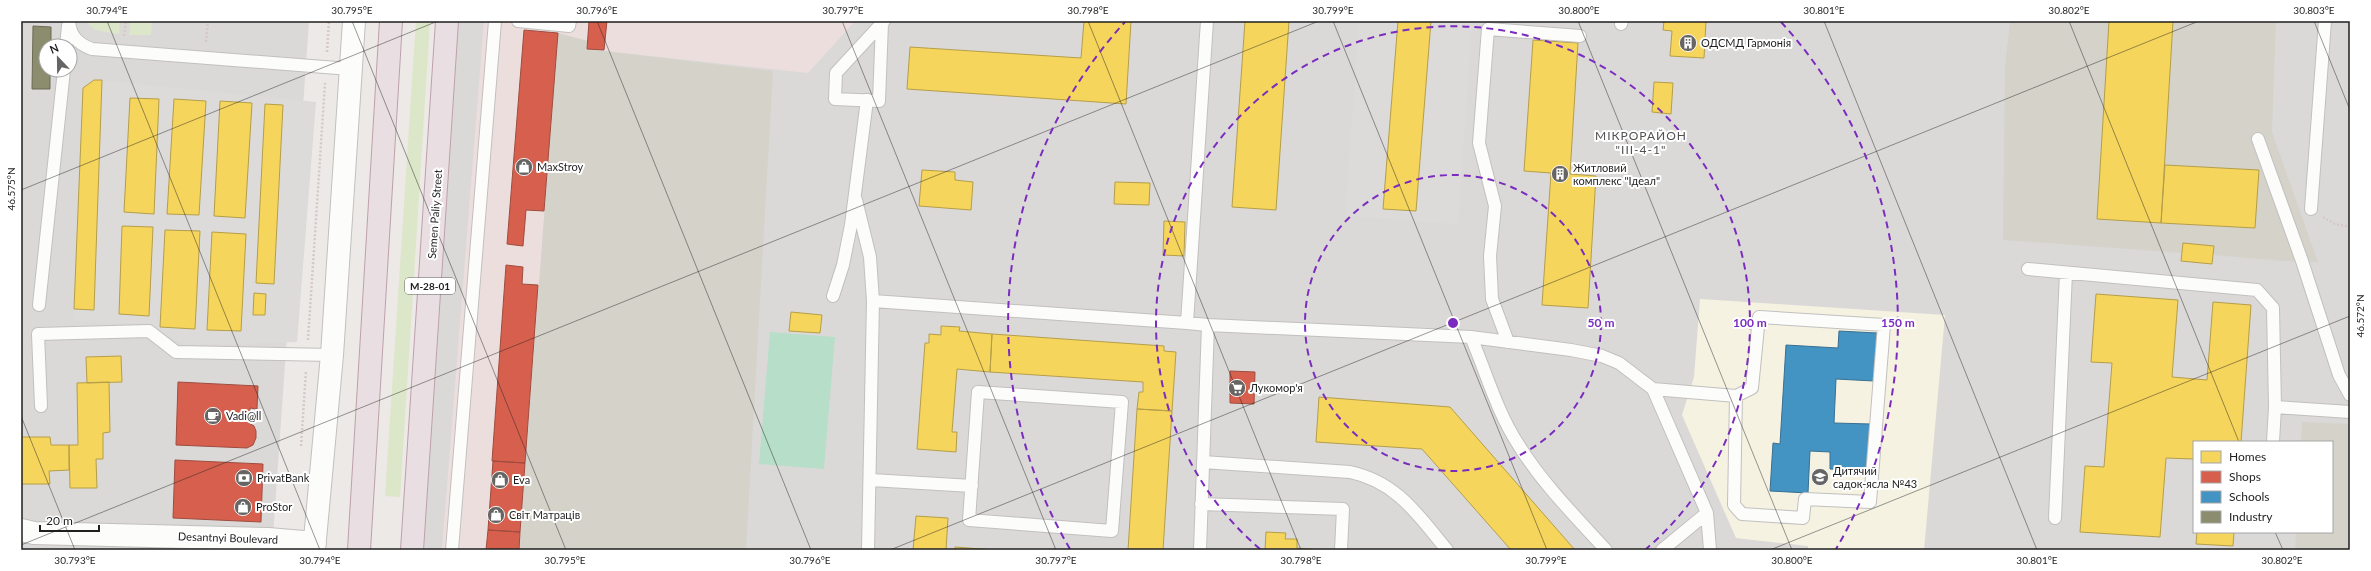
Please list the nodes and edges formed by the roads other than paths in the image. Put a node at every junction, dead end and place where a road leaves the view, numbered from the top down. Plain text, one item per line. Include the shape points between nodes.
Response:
1 (69, 21) edge
2 (354, 21) edge
3 (391, 21) edge
4 (447, 21) edge
5 (495, 21) edge
6 (518, 21) edge
7 (570, 21) edge
8 (1207, 21) edge
9 (2325, 21) edge
10 (883, 22) edge
11 (1580, 36) dead end
12 (67, 38) edge
13 (350, 69) junction
14 (63, 78) edge
15 (867, 100) junction
16 (2258, 139) dead end
17 (854, 194) junction
18 (2311, 209) road end
19 (2028, 269) dead end
20 (2066, 273) junction
21 (833, 296) dead end
22 (874, 301) junction
23 (39, 305) dead end
24 (1187, 323) junction
25 (1208, 325) junction
26 (1471, 337) junction
27 (1508, 342) junction
28 (332, 355) junction
29 (1654, 389) junction
30 (2350, 395) edge
31 (1736, 396) junction
32 (41, 406) dead end
33 (2275, 407) junction
34 (2350, 412) edge
35 (2273, 441) edge
36 (1202, 462) junction
37 (871, 480) junction
38 (972, 486) junction
39 (1201, 504) junction
40 (1707, 513) junction
41 (2055, 518) dead end
42 (21, 530) edge
43 (268, 544) edge
44 (315, 546) edge
45 (359, 550) edge
46 (412, 550) edge
47 (452, 550) edge
48 (868, 550) edge
49 (1200, 550) edge
50 (1341, 550) edge
51 (1447, 550) edge
52 (1606, 550) edge
53 (1662, 550) edge
54 (1710, 550) edge

1 - 12 lane
1 - 13 lane via 71,33 76,40 83,46 92,48
2 - 13 street
3 - 45 highway
4 - 46 highway, Semen Paliy Street / М-28-01
5 - 47 lane
6 - 7 lane via 569,26
8 - 24 lane
9 - 18 lane
10 - 15 lane via 879,101
10 - 15 lane via 836,73 835,99
11 - 27 lane via 1488,29 1479,143 1495,206 1490,256 1492,299
13 - 28 street
14 - 23 lane
15 - 17 lane
16 - 30 lane via 2339,375
17 - 21 lane via 843,265
17 - 22 lane via 870,257
19 - 20 lane
20 - 33 lane via 2257,290 2273,308
20 - 41 lane
22 - 24 lane
22 - 37 lane
24 - 25 lane
25 - 26 lane
25 - 36 lane
26 - 27 lane
26 - 52 lane via 1503,416 1517,443 1545,481
27 - 29 lane via 1602,356 1618,363
28 - 32 lane via 176,352 149,331 38,334
28 - 44 street
29 - 31 lane
29 - 40 lane
31 - 31 lane via 1734,505 1742,514 1803,518 1805,499 1870,502 1884,324 1759,317 1752,388
33 - 34 lane
33 - 35 lane
36 - 39 lane
36 - 51 lane via 1365,475 1392,489 1405,500
37 - 38 lane
37 - 48 lane
38 - 38 lane via 978,392 1122,402 1112,531 969,520
39 - 49 lane
39 - 50 lane via 1343,509
40 - 53 lane
40 - 54 lane
42 - 43 street, Desantnyi Boulevard
43 - 44 street, Desantnyi Boulevard

